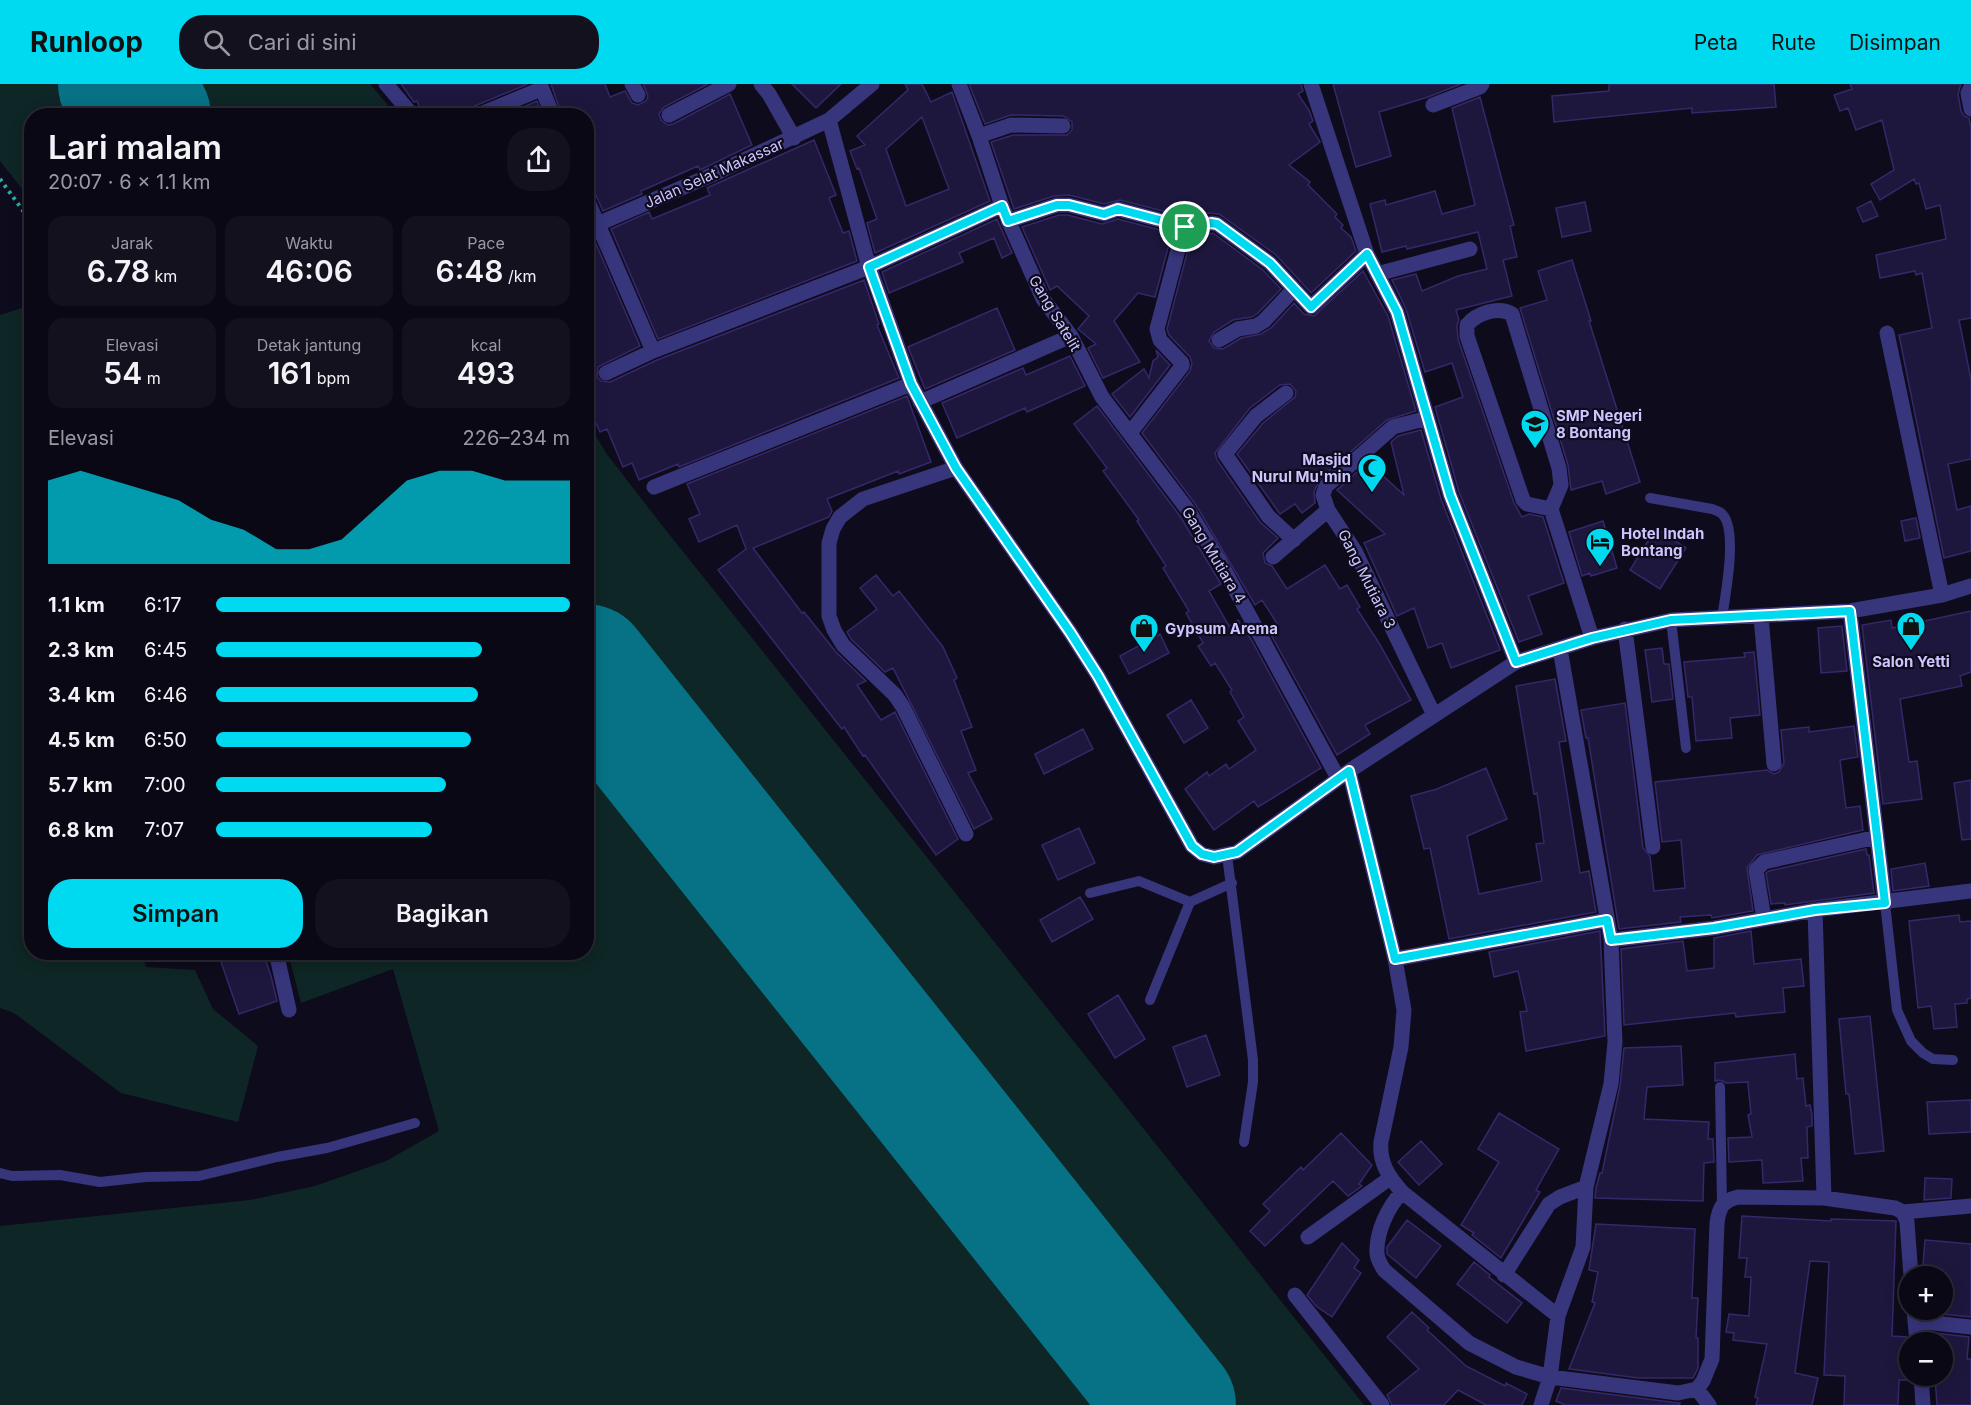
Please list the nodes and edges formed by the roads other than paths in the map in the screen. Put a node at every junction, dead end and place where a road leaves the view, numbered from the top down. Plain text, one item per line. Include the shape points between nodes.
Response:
1 (386, 84) edge
2 (727, 84) edge
3 (761, 84) edge
4 (872, 84) edge
5 (959, 84) edge
6 (1311, 84) edge
7 (1482, 84) edge
8 (541, 86) edge
9 (1971, 87) edge
10 (1432, 105) dead end
11 (406, 108) edge
12 (493, 108) edge
13 (550, 108) edge
14 (1971, 110) edge
15 (669, 115) dead end
16 (829, 120) junction
17 (1063, 126) dead end
18 (979, 136) junction
19 (794, 138) junction
20 (1002, 206) junction
21 (1008, 221) junction
22 (594, 225) edge
23 (1185, 227) junction
24 (594, 230) edge
25 (1470, 249) dead end
26 (1367, 254) junction
27 (869, 267) junction
28 (1377, 274) junction
29 (1294, 289) junction
30 (1887, 333) dead end
31 (1071, 336) junction
32 (1219, 340) dead end
33 (653, 351) junction
34 (606, 373) dead end
35 (911, 384) junction
36 (1286, 393) dead end
37 (920, 402) junction
38 (1428, 418) junction
39 (1130, 433) junction
40 (956, 468) junction
41 (654, 487) dead end
42 (1650, 498) dead end
43 (1551, 509) junction
44 (1328, 510) junction
45 (1294, 540) junction
46 (1273, 557) dead end
47 (1971, 585) edge
48 (1942, 595) junction
49 (1850, 611) junction
50 (1761, 617) junction
51 (1722, 618) junction
52 (1671, 620) junction
53 (1625, 629) junction
54 (1592, 638) junction
55 (1560, 649) junction
56 (1516, 662) junction
57 (1434, 715) junction
58 (1686, 748) dead end
59 (1774, 764) dead end
60 (1344, 775) junction
61 (966, 834) dead end
62 (1877, 837) junction
63 (1653, 847) dead end
64 (1227, 855) junction
65 (1232, 883) junction
66 (1971, 891) edge
67 (1090, 893) dead end
68 (1190, 902) junction
69 (1885, 903) junction
70 (1815, 910) junction
71 (1764, 919) junction
72 (1607, 920) junction
73 (1611, 940) junction
74 (1395, 959) junction
75 (278, 960) edge
76 (1150, 1000) dead end
77 (290, 1010) dead end
78 (1953, 1060) dead end
79 (1720, 1087) dead end
80 (416, 1123) dead end
81 (1244, 1142) dead end
82 (0, 1173) edge
83 (1390, 1178) junction
84 (1586, 1187) junction
85 (1402, 1192) junction
86 (1824, 1198) junction
87 (1722, 1204) junction
88 (1971, 1206) edge
89 (1903, 1212) junction
90 (1308, 1237) dead end
91 (1910, 1266) edge
92 (1504, 1275) junction
93 (1295, 1295) dead end
94 (1558, 1316) junction
95 (1938, 1320) edge
96 (1971, 1327) edge
97 (1550, 1377) junction
98 (1921, 1386) edge
99 (1697, 1389) junction
100 (1382, 1405) edge
101 (1541, 1405) edge
102 (1709, 1405) edge
103 (1923, 1405) edge

1 - 11 street
2 - 15 street
3 - 19 street
4 - 16 street, Jalan Selat Makassar
5 - 18 street, Gang Satelit
6 - 26 street
7 - 10 street
8 - 12 street
8 - 13 street
9 - 14 street
16 - 19 street, Jalan Selat Makassar
16 - 27 street
17 - 18 street via 1011,125
18 - 20 street, Gang Satelit
19 - 22 street, Jalan Selat Makassar
20 - 21 street, Gang Satelit
20 - 27 street
21 - 23 street via 1047,207 1069,205 1104,214 1118,209
21 - 31 street, Gang Satelit via 1043,299
23 - 29 street via 1217,224 1270,263
23 - 39 street via 1157,329 1160,340 1182,366
24 - 33 street
25 - 28 street
26 - 28 street
26 - 29 street via 1314,306 1310,307
27 - 33 street
27 - 35 street
28 - 38 street via 1397,312
29 - 32 street via 1257,327 1238,329
30 - 48 street
31 - 37 street
31 - 39 street, Gang Satelit via 1102,397
33 - 34 street
35 - 37 street
35 - 41 street
36 - 45 street via 1262,410 1225,454 1268,516
37 - 40 street
38 - 44 street via 1393,427 1326,486 1323,495
38 - 56 street via 1450,495
39 - 60 street, Gang Mutiara 4 via 1188,510
40 - 61 street via 863,499 840,517 829,543 829,616 843,645 903,707
40 - 64 street via 1076,641 1192,846 1202,854
42 - 51 lane via 1722,513 1731,554
43 - 43 street via 1523,500 1467,336 1467,325 1473,318 1492,311 1512,314 1559,468 1561,485
43 - 54 street
44 - 45 street, Gang Mutiara 3
44 - 57 street, Gang Mutiara 3 via 1355,551
45 - 46 street, Gang Mutiara 3
47 - 48 street
48 - 49 street
49 - 50 street
49 - 62 street
50 - 51 street
50 - 59 street
51 - 52 street
52 - 53 street
52 - 58 lane
53 - 54 street
53 - 63 street
54 - 55 street
55 - 56 street
55 - 72 street
56 - 57 street
57 - 60 street
60 - 64 street via 1237,852
60 - 74 street, Gang Mutiara 4
62 - 69 street
62 - 71 street via 1764,862 1756,870
64 - 65 lane
65 - 68 lane
65 - 81 lane via 1253,1060
66 - 69 street
67 - 68 lane via 1139,881
68 - 76 lane
69 - 70 street
69 - 78 lane via 1897,1010 1911,1041 1923,1053 1934,1059
70 - 71 street
70 - 86 street
71 - 73 street
72 - 73 street
72 - 74 street
73 - 84 street via 1614,1062
74 - 83 street, Gang Mutiara 4 via 1404,1028 1380,1155
75 - 77 street
79 - 87 lane
80 - 82 lane via 327,1148 199,1176 100,1182 60,1174
83 - 85 street
83 - 90 street
84 - 92 street via 1549,1204
84 - 94 street via 1583,1246
85 - 92 street
85 - 97 street via 1386,1215 1378,1240 1377,1255 1384,1270 1469,1343 1516,1367
86 - 87 street via 1738,1197
86 - 89 street
87 - 99 street via 1717,1223 1712,1359
88 - 89 street
89 - 91 street
92 - 94 street
93 - 100 street
94 - 97 street
95 - 96 street
97 - 99 street via 1678,1394
97 - 101 street
98 - 103 street
99 - 102 street

